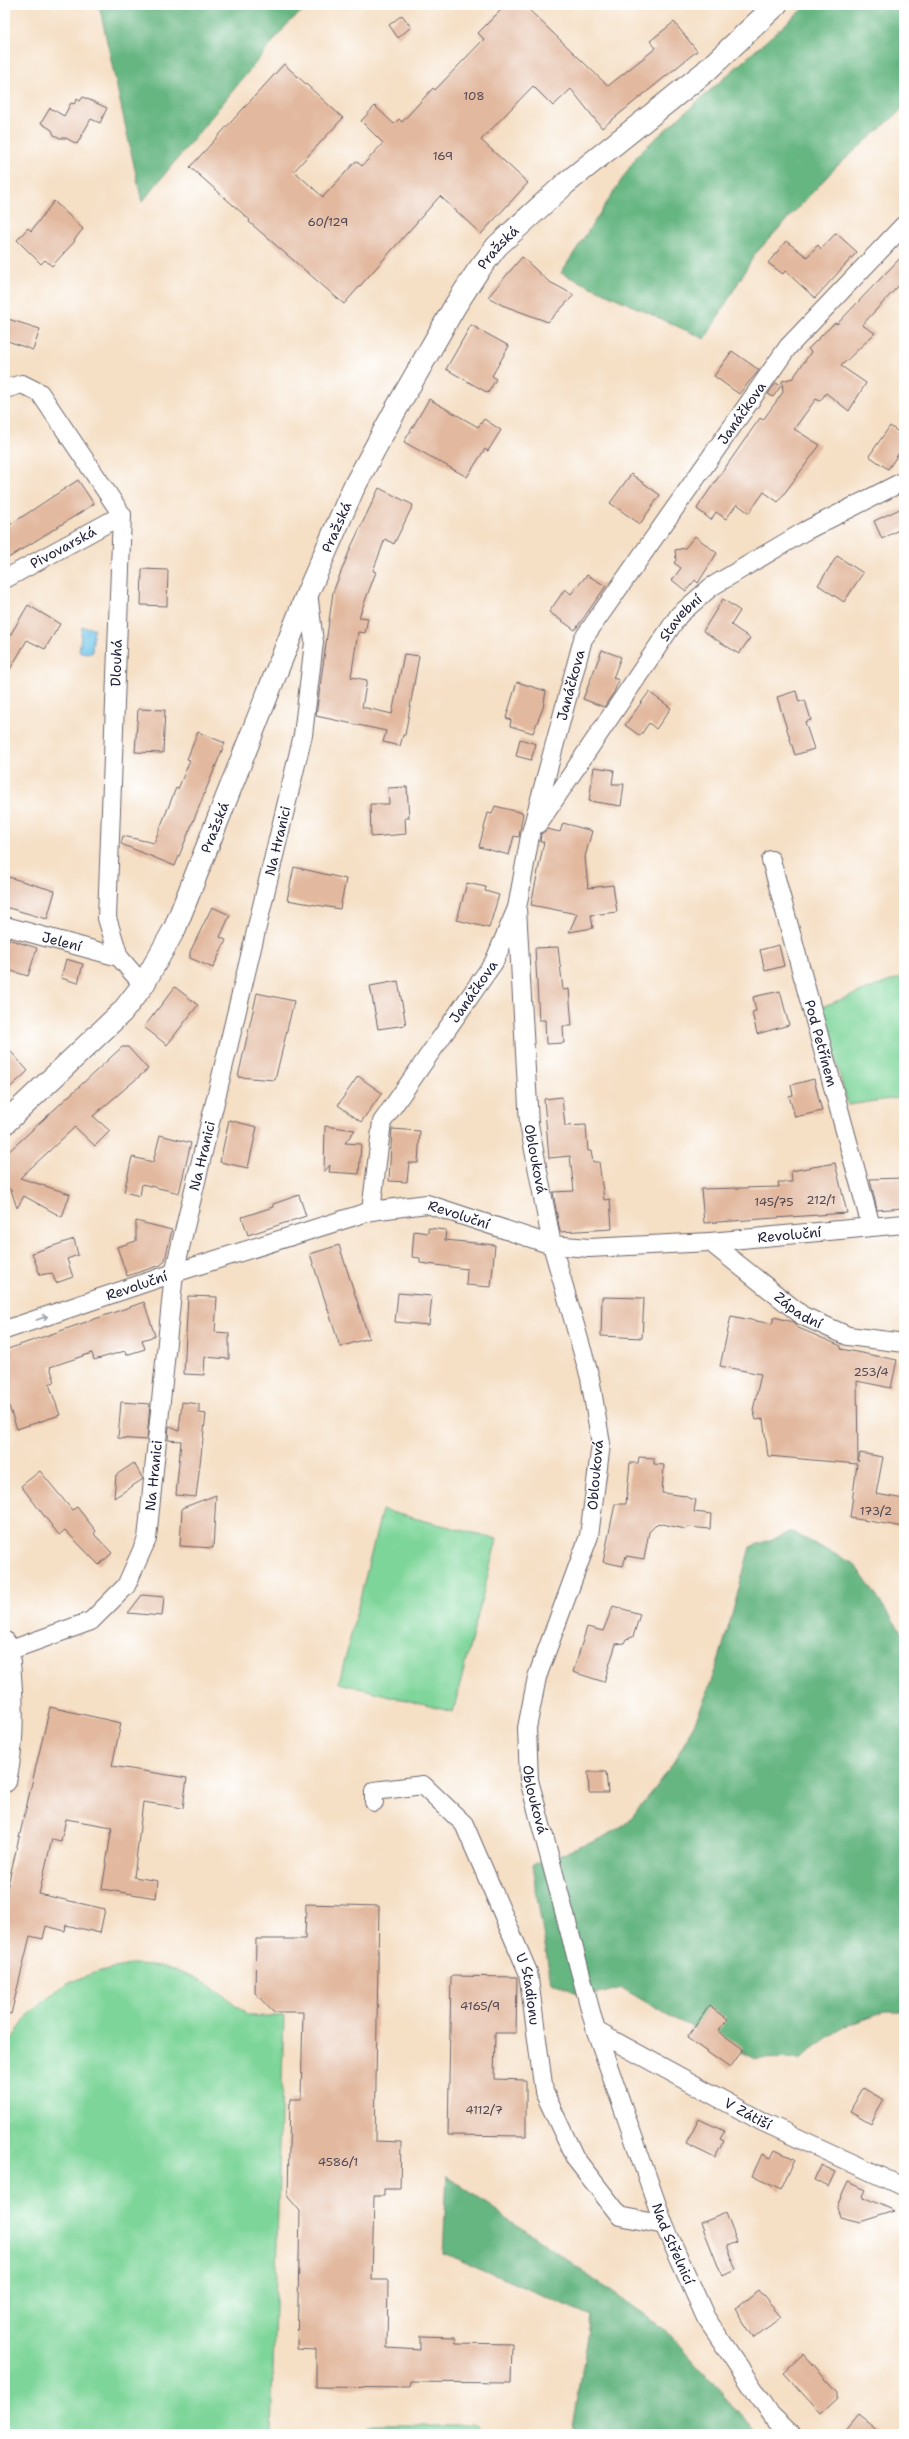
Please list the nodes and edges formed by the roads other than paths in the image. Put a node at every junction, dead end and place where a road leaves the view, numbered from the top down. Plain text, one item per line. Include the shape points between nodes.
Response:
1 (776, 5) edge
2 (904, 225) edge
3 (5, 378) edge
4 (22, 384) junction
5 (5, 389) edge
6 (904, 481) edge
7 (122, 515) junction
8 (5, 579) edge
9 (308, 592) junction
10 (530, 836) junction
11 (771, 860) dead end
12 (517, 908) junction
13 (5, 926) edge
14 (119, 957) junction
15 (143, 985) junction
16 (5, 1123) edge
17 (371, 1211) junction
18 (904, 1224) edge
19 (871, 1226) junction
20 (710, 1242) junction
21 (552, 1245) junction
22 (174, 1273) junction
23 (5, 1330) edge
24 (904, 1343) edge
25 (7, 1647) edge
26 (6, 1769) edge
27 (374, 1802) dead end
28 (596, 2032) junction
29 (904, 2187) edge
30 (664, 2225) junction
31 (791, 2434) edge

1 - 9 main road, Pražská via 705,72 566,184 497,246 455,306 395,410 353,489
2 - 10 street, Janáčkova via 788,347 583,639
3 - 4 street
4 - 5 street
4 - 7 street via 40,393
6 - 10 street, Stavební via 805,531 711,587 679,615
7 - 8 street, Pivovarská
7 - 14 street, Dlouhá via 107,918
9 - 15 main road, Pražská via 175,928
9 - 22 street, Na Hranici via 314,642 303,735
10 - 12 street, Janáčkova
11 - 19 street, Pod Petřínem
12 - 17 street, Janáčkova via 494,962 382,1122
12 - 21 street, Oblouková via 529,1124
13 - 14 street, Jelení
14 - 15 street, Dlouhá
15 - 16 main road, Pražská via 122,1012
17 - 21 street, Revoluční via 427,1204
17 - 22 street, Revoluční
18 - 19 street, Revoluční
19 - 20 street, Revoluční
20 - 21 street, Revoluční via 589,1248
20 - 24 street, Západní via 803,1316 848,1336
21 - 28 street, Oblouková via 590,1378 600,1444 589,1536 537,1677 527,1728 529,1780
23 -> 22 street, Revoluční
22 - 25 street, Na Hranici via 147,1539 126,1586 91,1621
25 - 26 main road via 13,1709
27 - 30 street, U Stadionu via 374,1791 423,1785 464,1824 528,1972 544,2092 575,2158 620,2216
28 - 29 street, V Zátiší via 763,2122
28 - 30 street, Nad Střelnicí
30 - 31 street, Nad Střelnicí via 706,2318 771,2415

